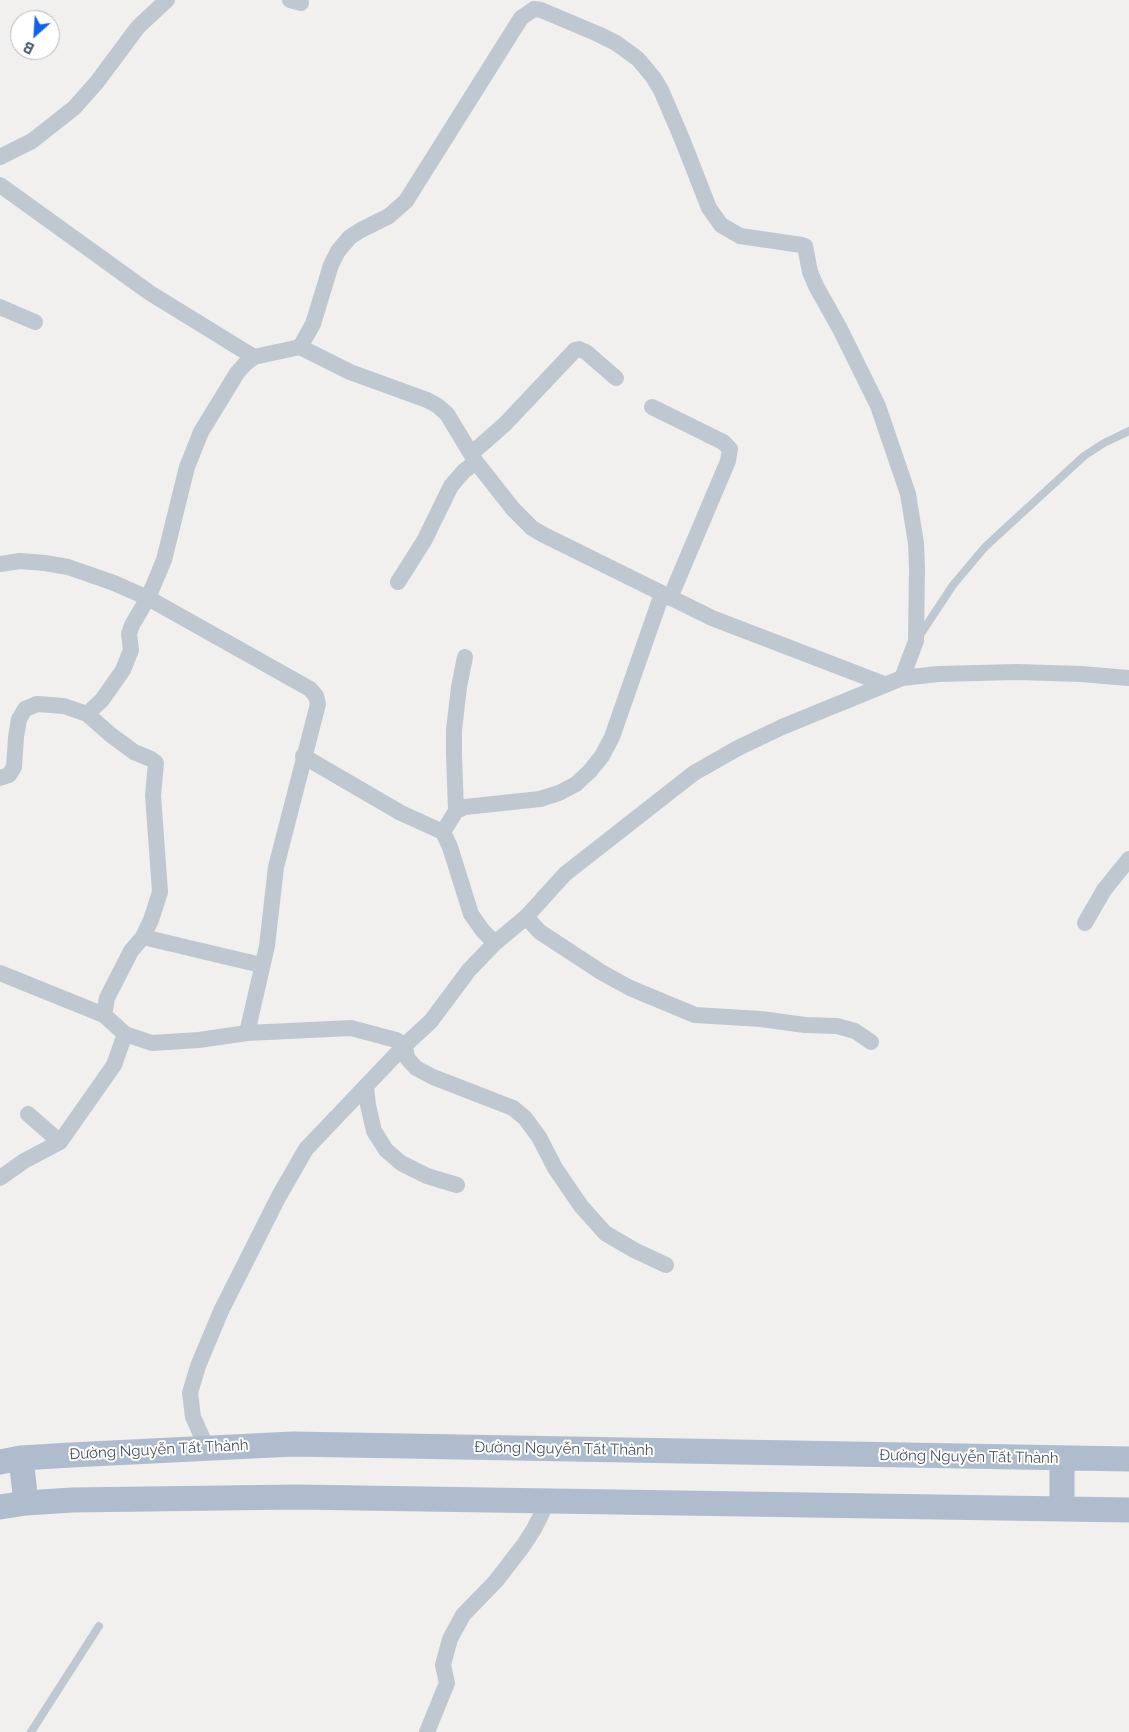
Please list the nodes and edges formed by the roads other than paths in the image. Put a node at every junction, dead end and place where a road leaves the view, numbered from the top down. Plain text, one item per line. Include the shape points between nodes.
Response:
1 (167, 0) edge
2 (530, 4) edge
3 (0, 157) edge
4 (0, 185) edge
5 (0, 307) edge
6 (35, 322) dead end
7 (300, 347) junction
8 (254, 357) junction
9 (616, 378) dead end
10 (652, 407) dead end
11 (1129, 431) edge
12 (474, 458) junction
13 (0, 564) edge
14 (398, 582) dead end
15 (666, 596) junction
16 (148, 598) junction
17 (916, 641) junction
18 (465, 657) dead end
19 (902, 678) junction
20 (1129, 678) edge
21 (884, 684) junction
22 (87, 714) junction
23 (303, 756) junction
24 (0, 778) edge
25 (456, 811) junction
26 (443, 832) junction
27 (1129, 859) edge
28 (526, 917) junction
29 (1085, 923) dead end
30 (142, 937) junction
31 (495, 943) junction
32 (262, 965) junction
33 (0, 973) edge
34 (104, 1015) junction
35 (247, 1033) junction
36 (125, 1034) junction
37 (871, 1042) dead end
38 (405, 1045) junction
39 (366, 1087) junction
40 (28, 1114) dead end
41 (60, 1142) junction
42 (0, 1178) edge
43 (457, 1185) dead end
44 (666, 1265) dead end
45 (207, 1448) junction
46 (1062, 1458) junction
47 (1129, 1459) edge
48 (11, 1460) edge
49 (548, 1501) junction
50 (26, 1503) junction
51 (0, 1508) edge
52 (1062, 1509) junction
53 (1129, 1510) edge
54 (99, 1626) dead end
55 (31, 1732) edge
56 (427, 1732) edge

1 - 3 street via 138,27 74,108 32,141
2 - 7 street via 406,201 390,216 350,237 338,251 313,324
2 - 17 street via 598,34 628,51 645,66 661,90 702,193 720,225 740,236 804,246 816,286 878,406 908,494 917,568
4 - 8 street via 150,293
5 - 6 street
7 - 8 street
7 - 12 street via 350,372 438,406 455,424
8 - 16 street via 237,373 195,444 164,560
9 - 12 street via 586,352 575,350
10 - 15 street via 730,449 728,461
11 - 17 lane via 1084,456 985,547 953,585
12 - 14 street via 451,486 427,535
12 - 15 street via 513,509 532,528
13 - 16 street via 20,561 68,567 91,573
15 - 21 street via 749,633
15 - 25 street via 612,737 590,771 576,784 540,799 466,807
16 - 22 street via 132,625 129,634 131,650 123,670 102,700
16 - 23 street via 314,692 318,704
17 - 19 street
18 - 25 street via 454,730
19 - 20 street via 1017,672
19 - 21 street
21 - 28 street via 756,740 694,773 566,874
22 - 24 street via 64,706 37,704 25,709 16,737 14,767 9,775
22 - 30 street via 134,752 156,763 153,795 160,892
23 - 26 street via 401,813
23 - 32 street via 276,868 270,929
25 - 26 street
26 - 31 street via 471,914
27 - 29 street via 1104,890
28 - 31 street
28 - 37 street via 540,932 601,972 695,1015 836,1026 855,1031
30 - 32 street
30 - 34 street via 131,951 107,998
31 - 38 street via 431,1020
32 - 35 street
33 - 34 street
34 - 36 street
35 - 36 street via 152,1043
35 - 38 street via 351,1028
36 - 41 street via 114,1064
38 - 39 street
38 - 44 street via 407,1058 433,1078 513,1108 539,1137 581,1206 605,1232
39 - 43 street via 374,1131 386,1150 401,1163 427,1176
39 - 45 street via 306,1150 221,1311 190,1393 192,1417
40 - 41 street
41 - 42 street
45 - 46 main road, Đường Nguyễn Tất Thành via 293,1444
45 - 48 main road, Đường Nguyễn Tất Thành
46 - 47 main road, Đường Nguyễn Tất Thành
46 - 52 main road
48 - 50 main road
49 - 50 main road via 296,1497
49 - 52 main road
49 - 56 street via 523,1546 464,1615 450,1639 444,1665 447,1683
50 - 51 main road
52 - 53 main road
54 - 55 lane

